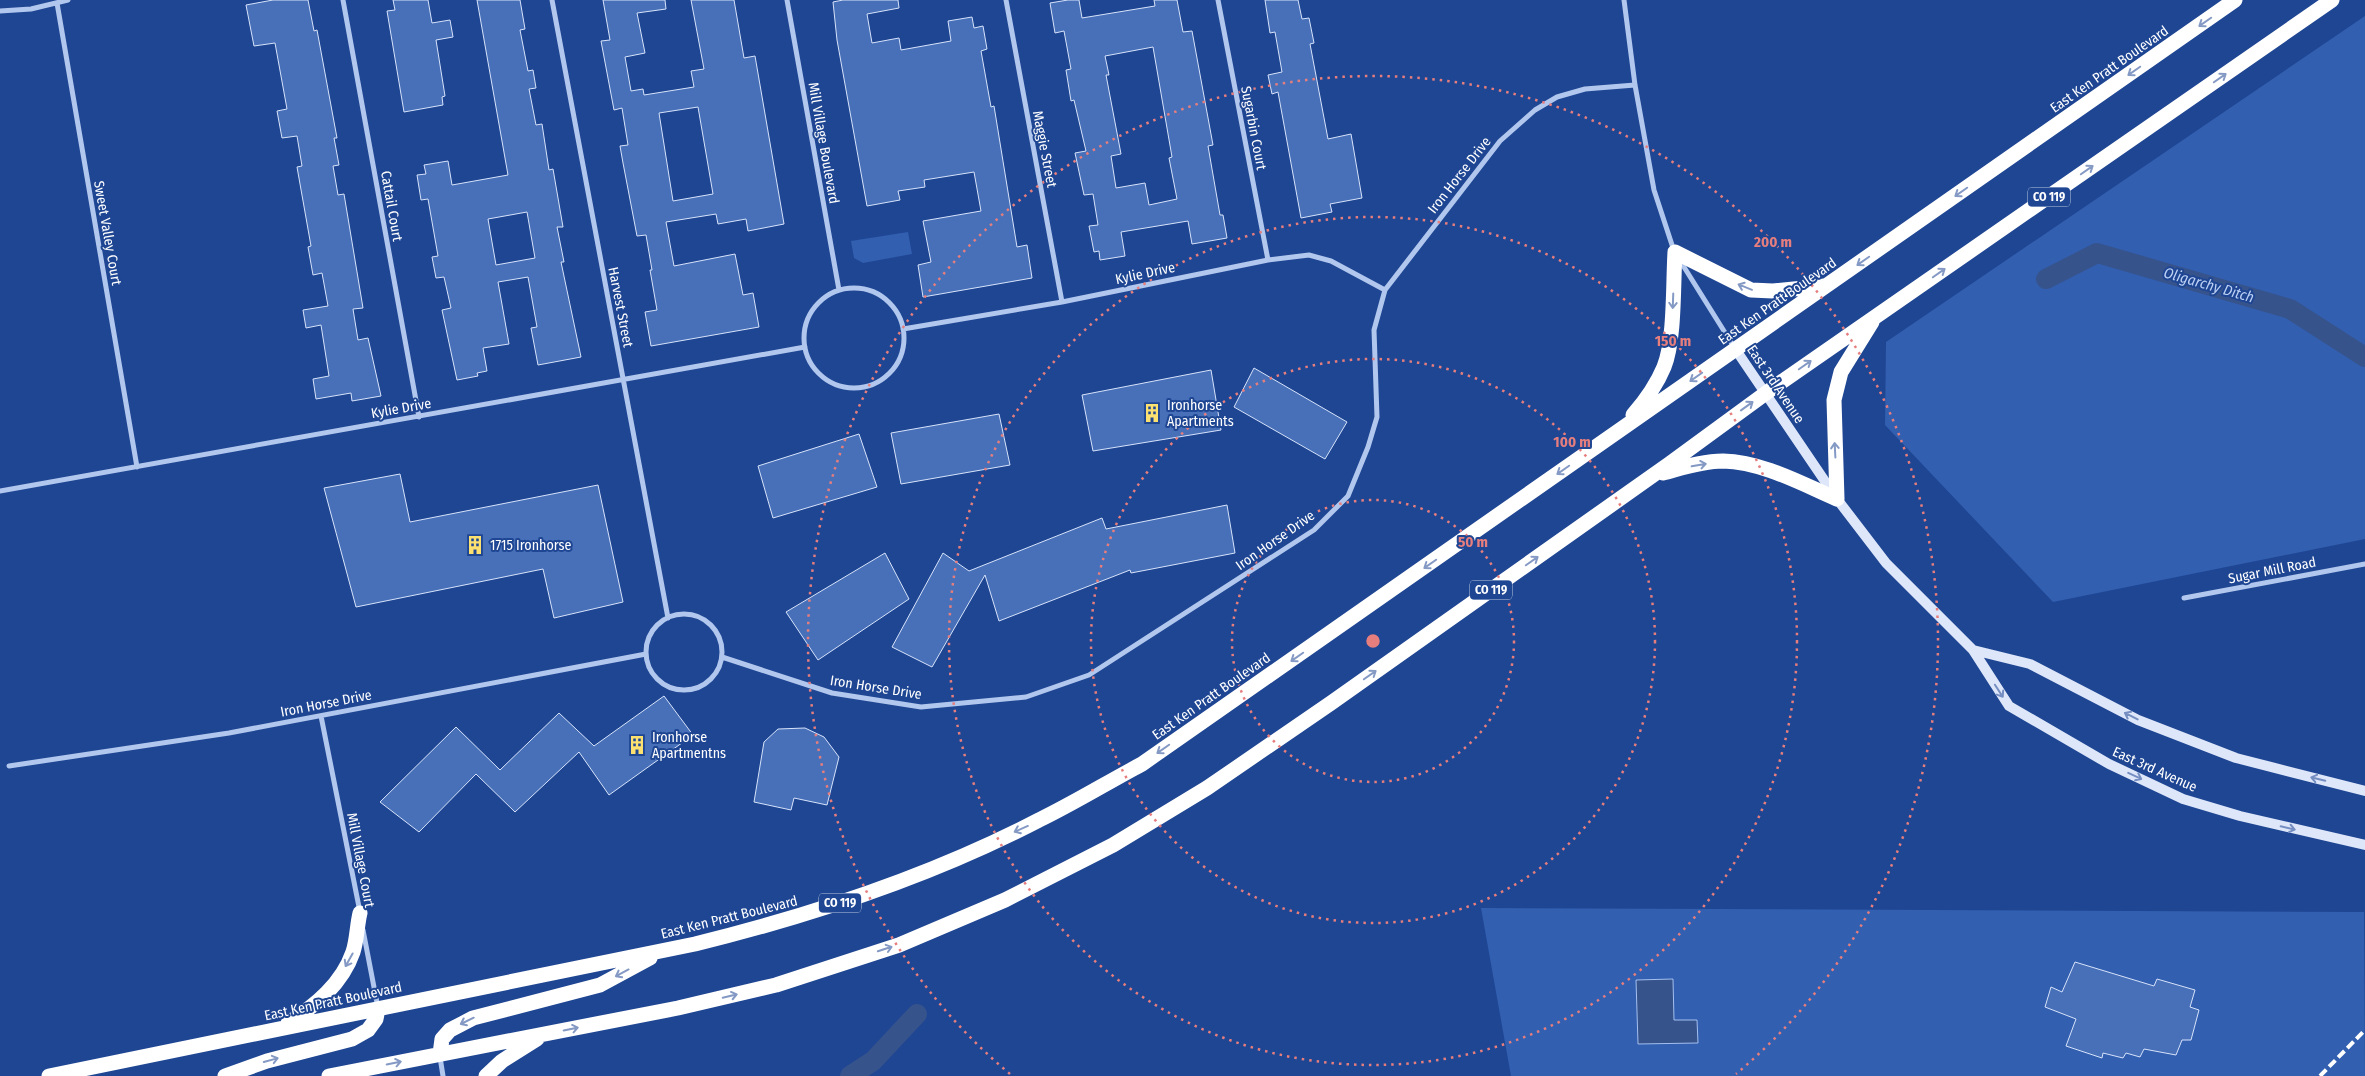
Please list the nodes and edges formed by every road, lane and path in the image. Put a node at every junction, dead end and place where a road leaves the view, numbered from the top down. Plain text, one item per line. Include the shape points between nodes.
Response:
1 (68, 0) edge
2 (343, 0) edge
3 (552, 0) edge
4 (787, 0) edge
5 (1006, 0) edge
6 (1218, 0) edge
7 (1624, 0) edge
8 (2236, 0) edge
9 (2332, 0) edge
10 (57, 3) junction
11 (0, 11) edge
12 (1635, 85) junction
13 (1675, 252) junction
14 (1268, 260) junction
15 (1828, 286) junction
16 (839, 290) junction
17 (1385, 290) junction
18 (1062, 302) junction
19 (1875, 316) junction
20 (903, 329) junction
21 (805, 347) junction
22 (1736, 350) junction
23 (624, 378) junction
24 (1765, 393) junction
25 (419, 417) junction
26 (1618, 431) junction
27 (137, 466) junction
28 (1651, 476) junction
29 (0, 492) edge
30 (1837, 499) junction
31 (2365, 564) edge
32 (2184, 598) dead end
33 (668, 618) junction
34 (1973, 650) junction
35 (646, 654) junction
36 (722, 657) junction
37 (321, 716) junction
38 (9, 766) dead end
39 (2365, 790) edge
40 (2365, 845) edge
41 (360, 913) junction
42 (665, 950) junction
43 (378, 1008) junction
44 (278, 1029) junction
45 (546, 1033) junction
46 (440, 1054) junction
47 (49, 1076) edge
48 (225, 1076) edge
49 (329, 1076) edge
50 (443, 1076) edge
51 (486, 1076) edge

1 - 10 street
2 - 25 street, Cattail Court
3 - 23 street, Harvest Street
4 - 16 street, Mill Village Boulevard
5 - 18 street, Maggie Street
6 - 14 street, Sugarbin Court
7 - 12 street, East 3rd Avenue
8 -> 15 highway, East Ken Pratt Boulevard / CO 119
19 -> 9 highway, CO 119
10 - 11 street
10 - 27 street, Sweet Valley Court
12 - 13 street, East 3rd Avenue via 1654,190
12 - 17 street, Iron Horse Drive via 1586,89 1557,97 1535,110 1500,141
15 -> 13 highway via 1773,292 1751,290
13 - 22 street, East 3rd Avenue
13 -> 26 highway via 1672,327 1665,366 1645,401
14 - 17 street, Kylie Drive via 1309,255 1331,261
14 - 18 street, Kylie Drive
15 - 22 highway, East Ken Pratt Boulevard / CO 119
16 - 20 street via 861,288 877,293 891,304 901,318
16 - 21 street via 814,309 806,324
17 - 36 street, Iron Horse Drive via 1374,330 1377,417 1348,496 1314,530 1089,675 1026,697 921,707 832,693
18 - 20 street, Kylie Drive
24 -> 19 highway, CO 119
30 -> 19 highway via 1834,400 1841,372
20 - 21 street via 902,356 892,371 879,382 863,387 846,387 830,382 816,371
21 - 23 street, Kylie Drive
22 - 24 main road, East 3rd Avenue
22 -> 26 highway, East Ken Pratt Boulevard / CO 119
23 - 25 street, Kylie Drive
23 - 33 street, Harvest Street
28 -> 24 highway, CO 119
24 - 30 main road, East 3rd Avenue
25 - 27 street, Kylie Drive
26 -> 42 highway, East Ken Pratt Boulevard / CO 119 via 1142,764 1039,821 943,864 855,898 772,925
27 - 29 street, Kylie Drive
28 -> 30 highway via 1723,461 1747,464
45 -> 28 highway, CO 119 via 776,985 899,945 1022,891 1114,845 1207,788 1339,698
30 - 34 main road, East 3rd Avenue via 1886,563
31 - 32 street, Sugar Mill Road
33 - 35 street via 654,629 646,645
33 - 36 street via 685,614 710,624 720,639
39 -> 34 main road via 2236,758 2138,720 2030,664
34 -> 40 main road, East 3rd Avenue via 2009,706 2109,764 2184,799 2240,816
35 - 36 street via 658,680 676,689 696,688 706,683
35 - 37 street, Iron Horse Drive
37 - 38 street, Iron Horse Drive
37 - 41 street, Mill Village Court
41 - 43 street, Mill Village Court
41 -> 44 highway via 353,952 334,987 311,1008
42 - 43 highway, East Ken Pratt Boulevard / CO 119
42 -> 46 highway via 600,985 473,1018 450,1030 442,1039
43 - 44 highway, East Ken Pratt Boulevard / CO 119
48 -> 43 highway via 352,1038 368,1030 376,1019
44 - 47 highway, East Ken Pratt Boulevard / CO 119
45 - 46 highway, CO 119
45 - 51 highway via 502,1061
49 -> 46 highway, CO 119
46 - 50 street

